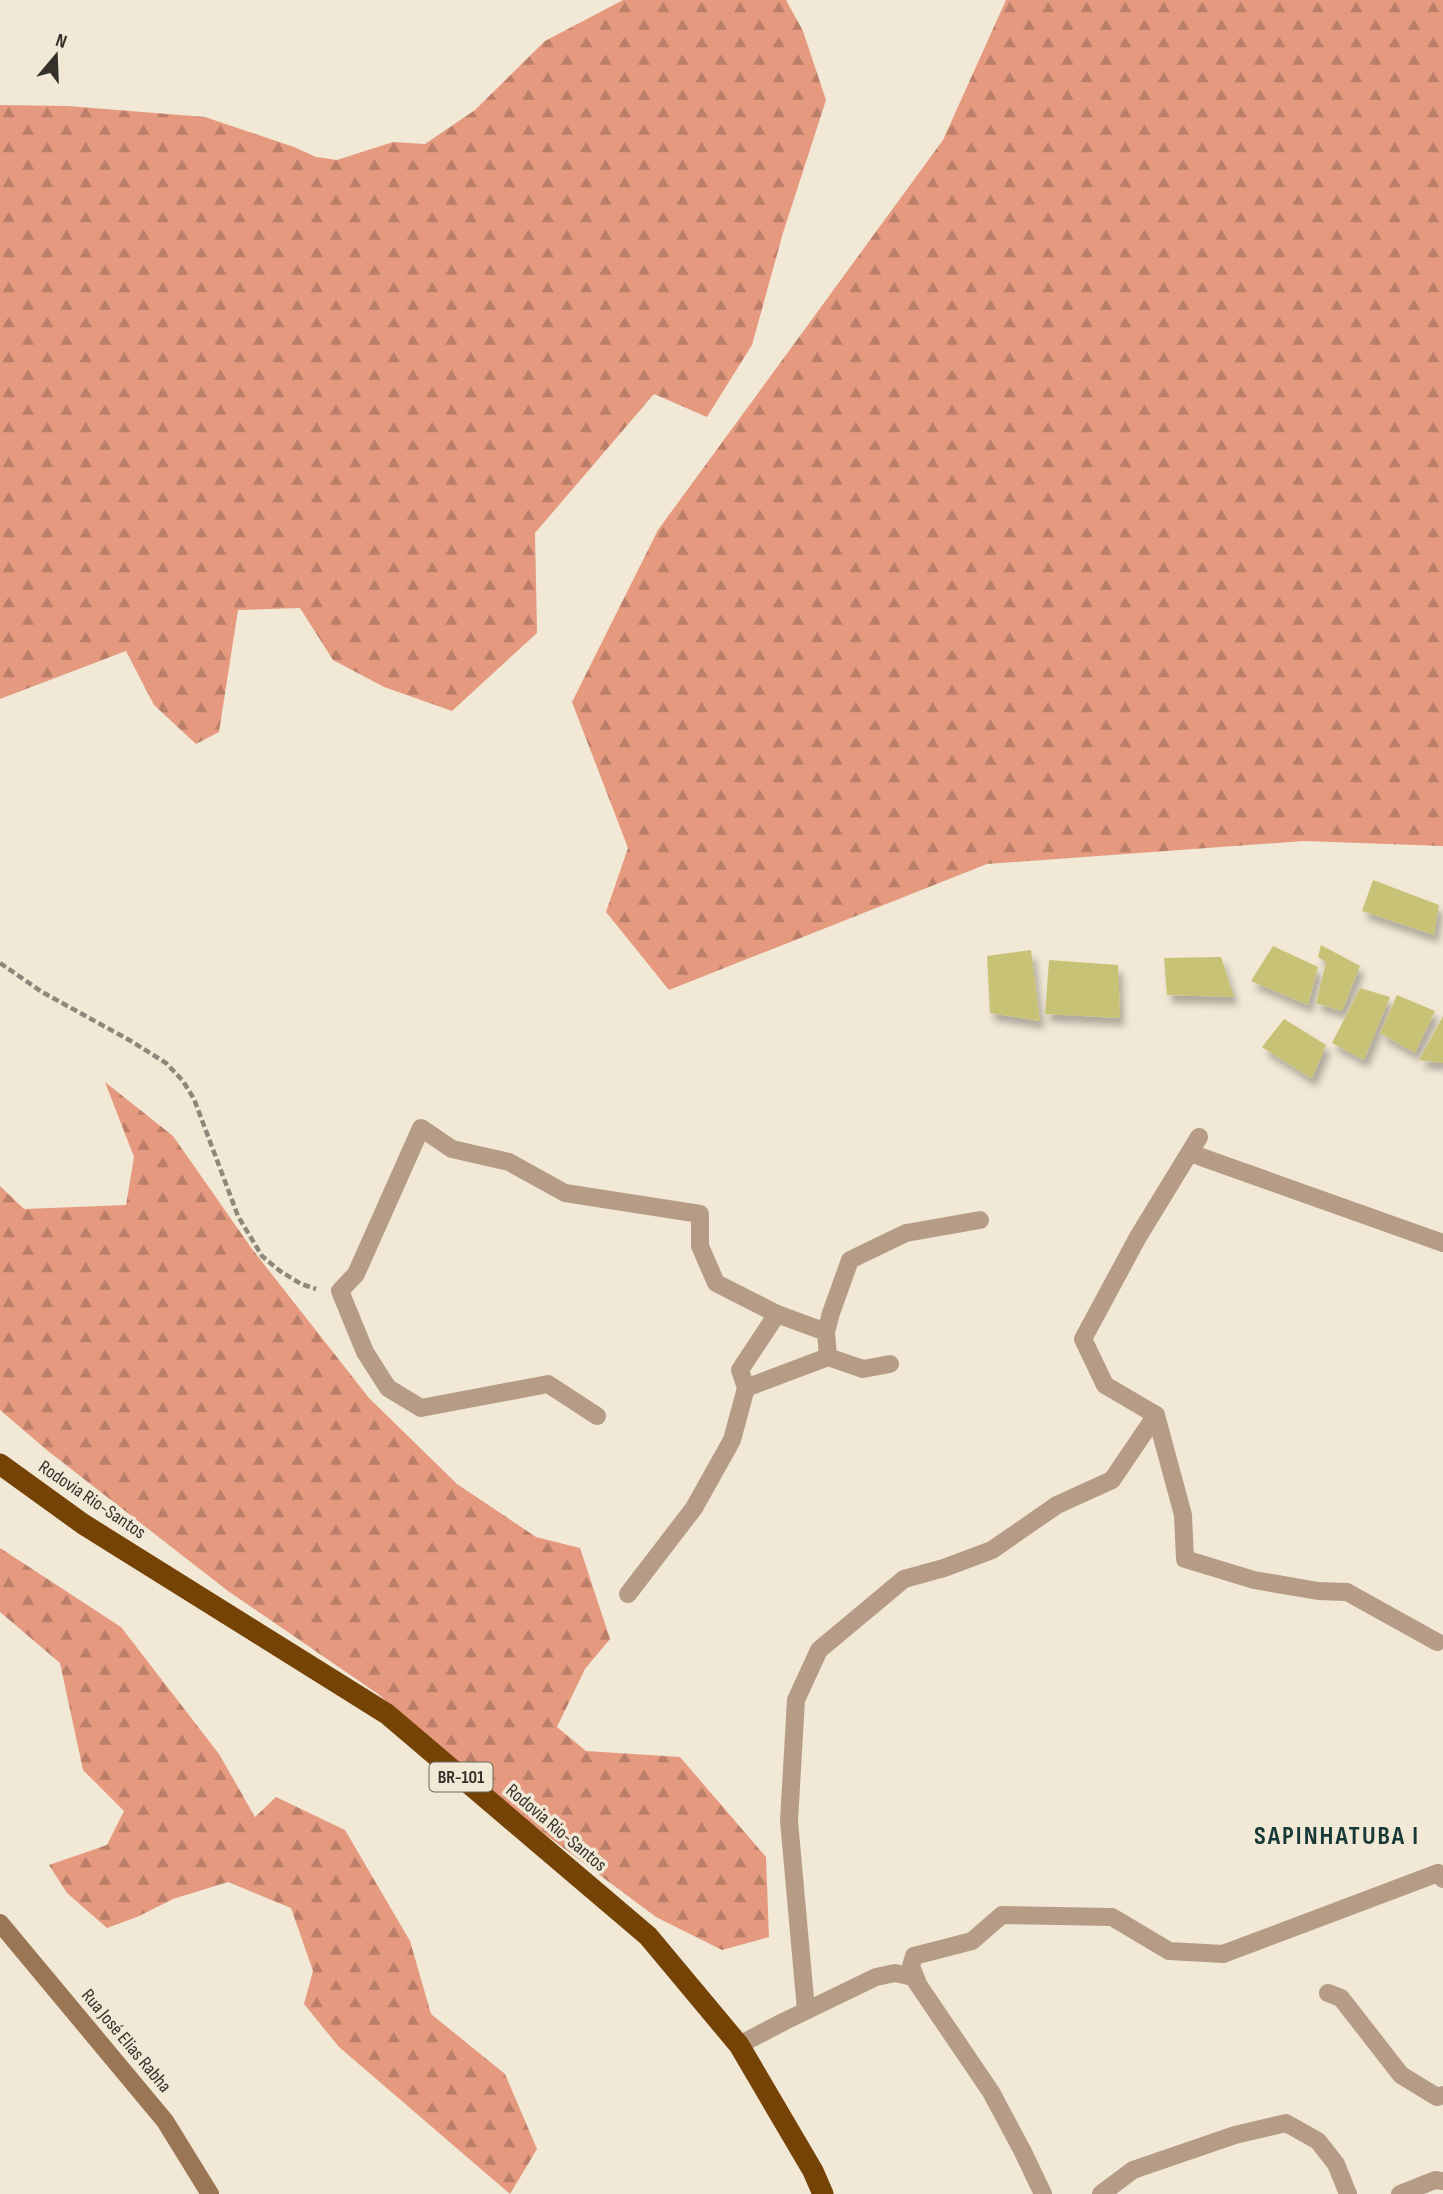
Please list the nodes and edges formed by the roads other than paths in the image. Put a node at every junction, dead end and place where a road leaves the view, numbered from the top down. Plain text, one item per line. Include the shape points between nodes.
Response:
1 (1199, 1136) dead end
2 (1189, 1153) junction
3 (980, 1220) dead end
4 (1443, 1243) edge
5 (777, 1314) junction
6 (826, 1332) junction
7 (828, 1357) junction
8 (890, 1364) dead end
9 (746, 1388) junction
10 (1156, 1415) junction
11 (597, 1416) dead end
12 (0, 1464) edge
13 (628, 1594) dead end
14 (1437, 1642) dead end
15 (1443, 1879) edge
16 (0, 1923) edge
17 (917, 1981) junction
18 (1328, 1993) dead end
19 (806, 2010) junction
20 (739, 2045) junction
21 (1443, 2095) edge
22 (1443, 2181) edge
23 (210, 2194) edge
24 (823, 2194) edge
25 (1043, 2194) edge
26 (1101, 2194) edge
27 (1348, 2194) edge
28 (1400, 2194) edge

1 - 2 street
2 - 4 street
2 - 10 street via 1083,1339 1105,1385
3 - 6 street via 906,1233 850,1260
5 - 6 street
5 - 9 street via 740,1370
5 - 11 street via 716,1283 700,1246 700,1214 565,1194 509,1162 452,1149 421,1128 356,1274 340,1292 365,1352 388,1388 421,1408 548,1384
6 - 7 street
7 - 8 street via 863,1369
7 - 9 street
9 - 13 street via 732,1440 700,1497
10 - 14 street via 1183,1515 1185,1559 1254,1580 1347,1592
10 - 19 street via 1112,1480 1057,1505 992,1550 904,1579 819,1650 796,1700 789,1821
12 - 20 highway, Rodovia Rio-Santos / BR-101 via 83,1524 387,1714 648,1936
15 - 17 street via 1437,1873 1223,1954 1169,1951 1112,1917 1002,1915 972,1941 914,1956 911,1966
16 - 23 street, Rua José Elias Rabha via 165,2121
17 - 19 street via 908,1974 876,1977
17 - 25 street via 991,2092
18 - 21 street via 1341,1998 1401,2075 1437,2097
19 - 20 street
20 - 24 highway, Rodovia Rio-Santos / BR-101
22 - 28 street
26 - 27 street via 1133,2170 1235,2135 1286,2123 1318,2141 1336,2164

